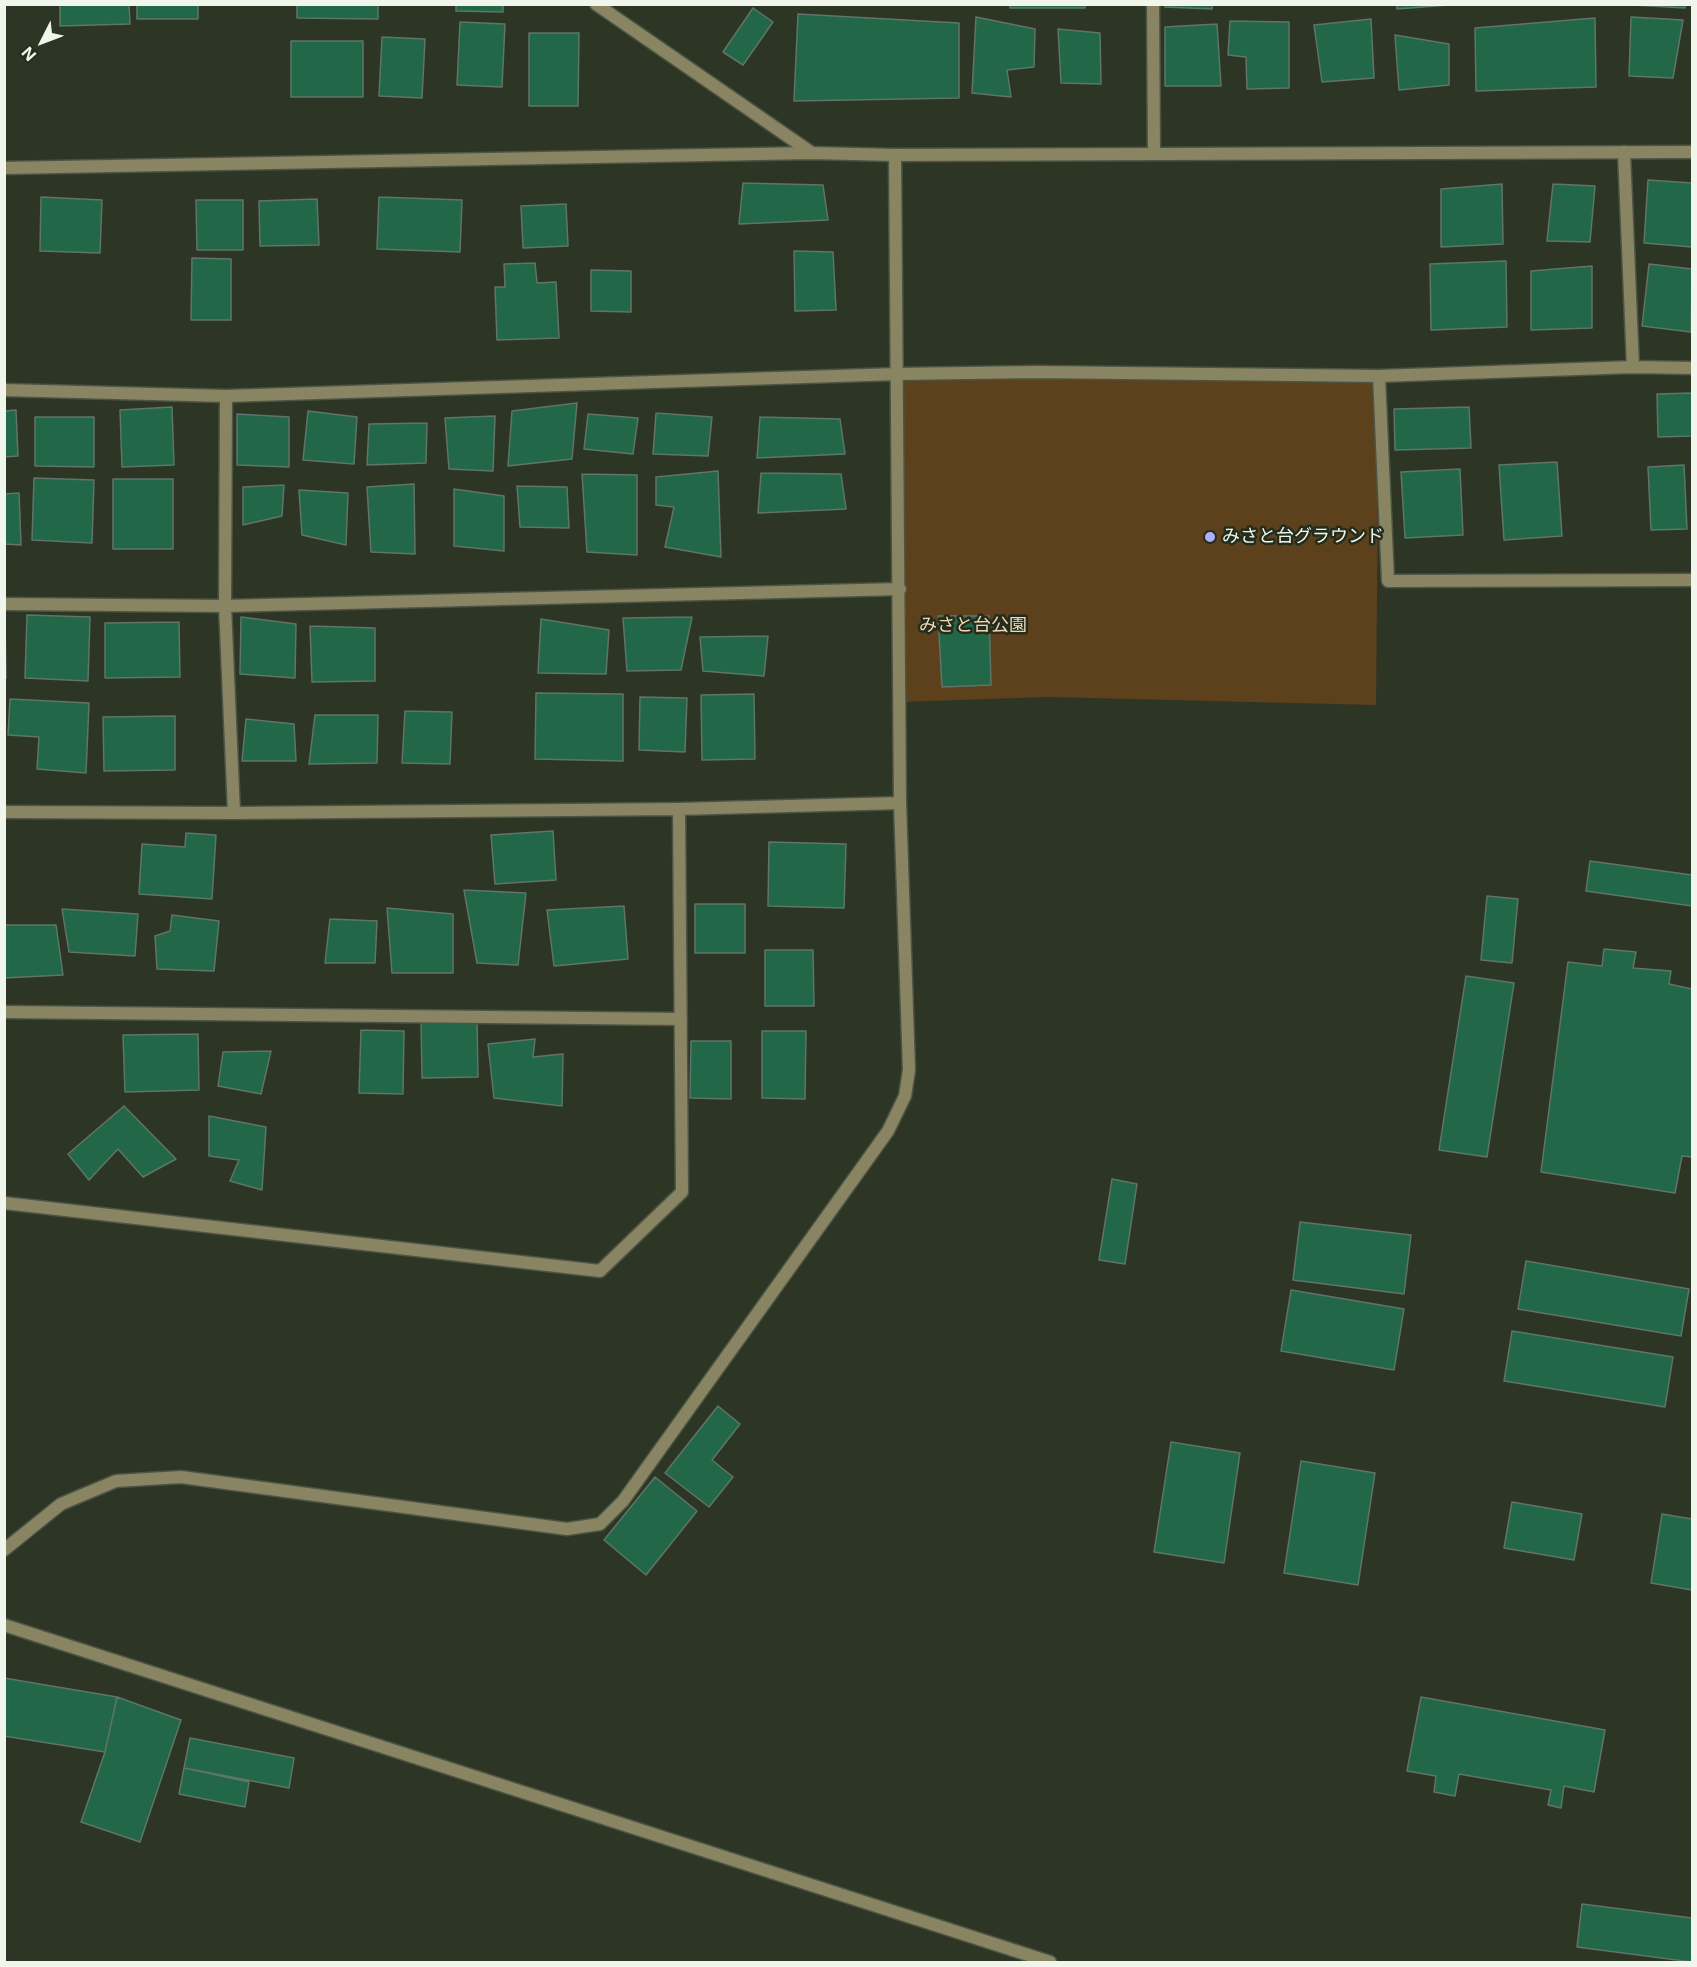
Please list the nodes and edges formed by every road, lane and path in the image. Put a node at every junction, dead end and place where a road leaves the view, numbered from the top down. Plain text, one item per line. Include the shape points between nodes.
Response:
1 (596, 4) edge
2 (1153, 4) edge
3 (1624, 152) junction
4 (1692, 152) edge
5 (812, 153) junction
6 (1154, 153) junction
7 (895, 155) junction
8 (4, 168) edge
9 (1633, 367) junction
10 (1692, 368) edge
11 (897, 374) junction
12 (1378, 376) junction
13 (4, 390) edge
14 (226, 396) junction
15 (1692, 580) edge
16 (900, 589) junction
17 (4, 604) edge
18 (225, 606) junction
19 (900, 803) junction
20 (679, 809) junction
21 (4, 812) edge
22 (234, 813) junction
23 (4, 1012) edge
24 (681, 1019) junction
25 (4, 1203) edge
26 (4, 1550) edge
27 (4, 1625) edge
28 (1050, 1962) edge

1 - 5 street
2 - 6 street
3 - 4 street
3 - 6 street
3 - 9 street
5 - 7 street
5 - 8 street
6 - 7 street
7 - 11 street
9 - 10 street
9 - 12 street
11 - 12 street
11 - 14 street
11 - 16 street
12 - 15 street via 1388,581
13 - 14 street
14 - 18 street
16 - 18 street
16 - 19 street
17 - 18 street
18 - 22 street
19 - 20 street
19 - 26 street via 909,1070 904,1096 888,1131 623,1501 600,1524 567,1529 181,1477 105,1485 61,1504
20 - 22 street
20 - 24 street
21 - 22 street
23 - 24 street
24 - 25 street via 682,1192 600,1271
27 - 28 street

